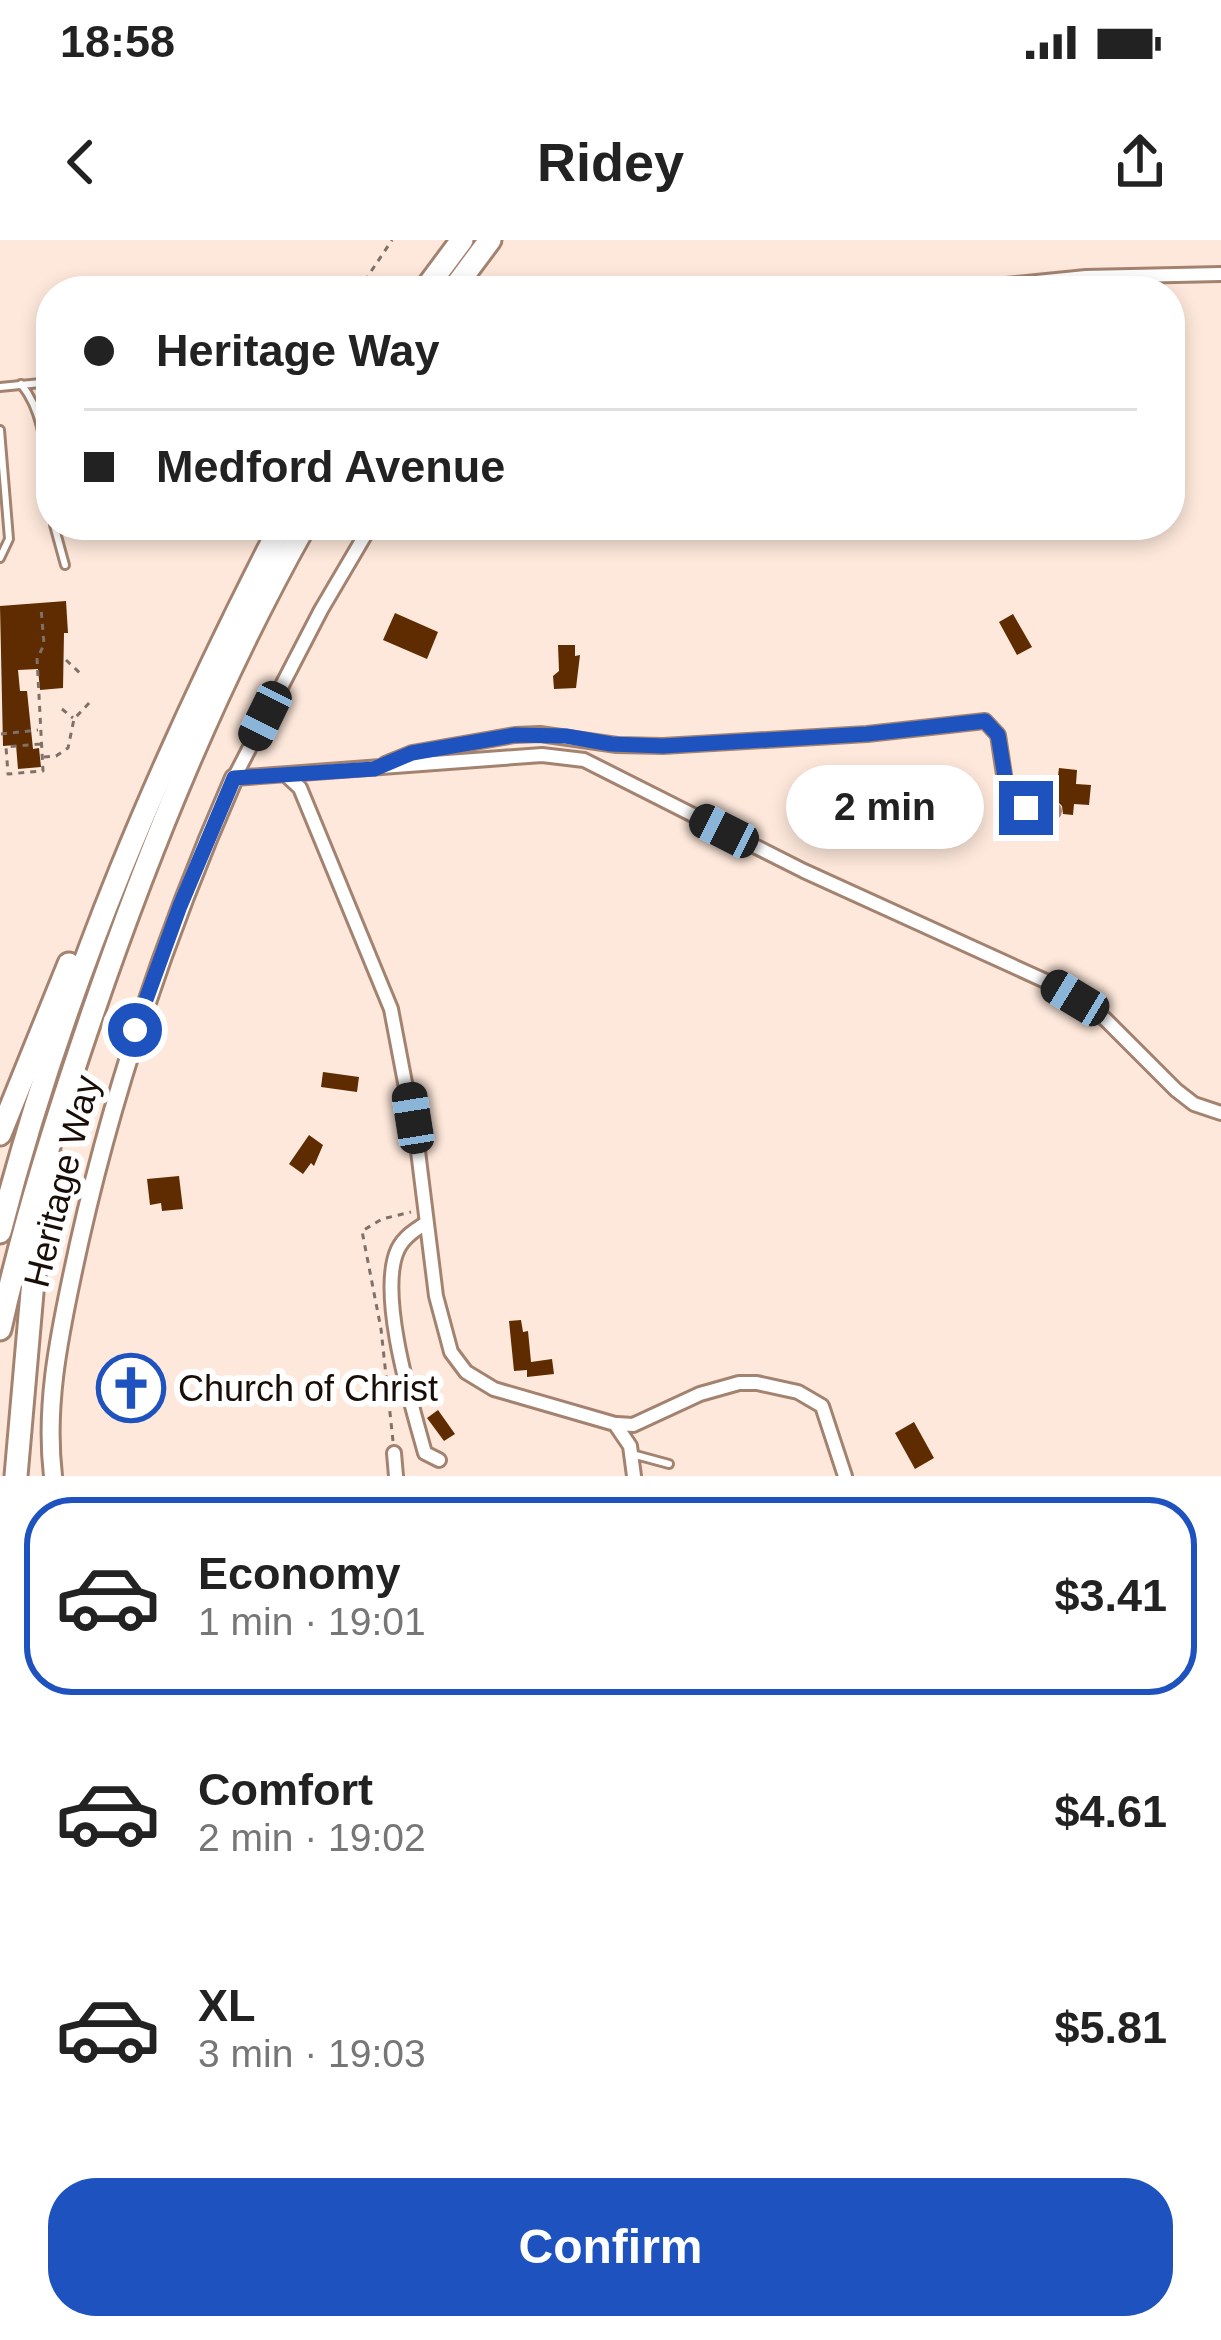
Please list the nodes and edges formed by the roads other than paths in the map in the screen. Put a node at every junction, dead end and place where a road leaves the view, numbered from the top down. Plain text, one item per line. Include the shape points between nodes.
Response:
1 (462, 240) edge
2 (490, 240) edge
3 (1221, 274) edge
4 (435, 276) edge
5 (463, 276) edge
6 (1154, 276) edge
7 (36, 383) edge
8 (21, 384) junction
9 (2, 390) edge
10 (36, 408) edge
11 (0, 431) edge
12 (58, 540) edge
13 (273, 540) edge
14 (298, 540) edge
15 (362, 540) edge
16 (0, 558) edge
17 (64, 566) dead end
18 (374, 769) junction
19 (286, 775) junction
20 (234, 778) junction
21 (1053, 811) dead end
22 (124, 856) junction
23 (80, 1052) junction
24 (1221, 1113) edge
25 (0, 1134) edge
26 (425, 1223) junction
27 (0, 1232) edge
28 (0, 1329) edge
29 (615, 1424) junction
30 (394, 1453) dead end
31 (631, 1454) junction
32 (439, 1460) dead end
33 (669, 1464) dead end
34 (16, 1476) edge
35 (53, 1476) edge
36 (396, 1476) edge
37 (634, 1476) edge
38 (845, 1476) edge

1 - 4 highway
2 - 5 highway
3 - 6 street
7 - 8 lane
8 - 9 lane
8 - 10 lane
11 - 16 lane via 8,539
12 - 17 lane
13 - 22 highway
14 - 23 highway via 191,755
15 - 20 street, Heritage Way
18 - 19 street
18 - 21 street via 412,753 515,735 663,746 985,721 998,735 1009,801
18 - 24 street via 542,755 584,760 804,872 1050,983 1105,1019 1194,1104
19 - 20 street
19 - 26 street via 300,788 385,987
20 - 35 street, Heritage Way via 156,969 93,1172 54,1368
22 - 25 highway via 74,952
22 - 27 highway via 51,1055
23 - 28 highway via 48,1140
23 - 34 highway via 32,1281
26 - 29 street via 445,1337 466,1372 525,1401
26 - 32 street via 398,1249 395,1311 425,1453
29 - 31 street
29 - 38 street via 634,1425 700,1394 758,1383 798,1392 823,1406
30 - 36 street
31 - 33 lane
31 - 37 street

